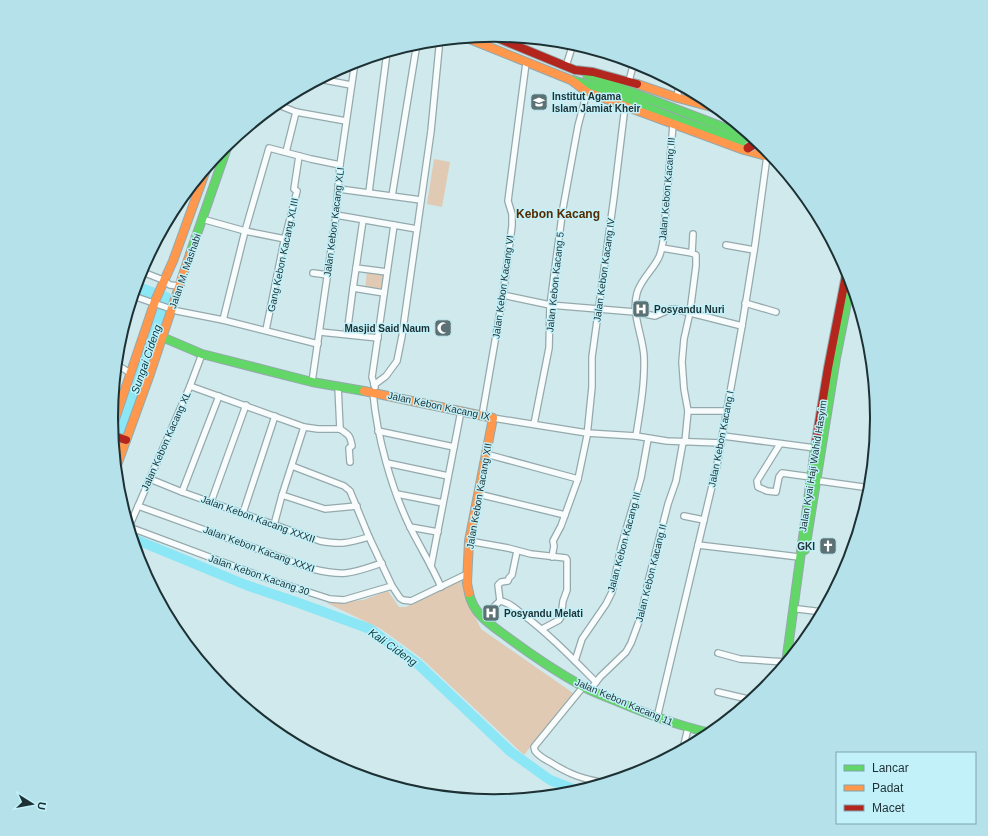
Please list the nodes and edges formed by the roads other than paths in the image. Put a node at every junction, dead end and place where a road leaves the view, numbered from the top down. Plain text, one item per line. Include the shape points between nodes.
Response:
1 (478, 43) edge
2 (509, 43) edge
3 (439, 46) edge
4 (416, 50) edge
5 (572, 50) edge
6 (386, 58) edge
7 (526, 62) junction
8 (571, 68) junction
9 (632, 69) edge
10 (354, 70) edge
11 (572, 80) junction
12 (328, 81) edge
13 (629, 81) junction
14 (351, 86) junction
15 (678, 90) edge
16 (587, 92) junction
17 (678, 98) junction
18 (625, 106) junction
19 (704, 106) edge
20 (283, 107) edge
21 (296, 112) junction
22 (346, 121) junction
23 (672, 125) junction
24 (751, 145) edge
25 (286, 152) junction
26 (224, 156) edge
27 (299, 156) junction
28 (769, 162) edge
29 (340, 165) junction
30 (201, 183) edge
31 (339, 189) junction
32 (369, 192) junction
33 (392, 196) junction
34 (421, 200) junction
35 (336, 215) junction
36 (202, 219) junction
37 (363, 220) junction
38 (394, 225) junction
39 (417, 228) junction
40 (245, 231) junction
41 (693, 234) dead end
42 (285, 238) junction
43 (726, 246) dead end
44 (662, 248) junction
45 (754, 250) junction
46 (692, 253) junction
47 (356, 268) junction
48 (387, 272) junction
49 (313, 273) dead end
50 (147, 275) edge
51 (328, 275) junction
52 (163, 282) junction
53 (845, 283) edge
54 (179, 286) junction
55 (353, 288) junction
56 (384, 293) junction
57 (849, 294) edge
58 (502, 295) junction
59 (138, 298) edge
60 (155, 303) junction
61 (746, 303) junction
62 (550, 305) junction
63 (170, 309) junction
64 (599, 310) junction
65 (634, 312) junction
66 (690, 312) junction
67 (776, 312) dead end
68 (223, 320) junction
69 (742, 326) junction
70 (266, 330) junction
71 (320, 332) junction
72 (346, 334) junction
73 (162, 337) junction
74 (378, 338) junction
75 (318, 344) junction
76 (202, 354) junction
77 (121, 367) edge
78 (130, 373) junction
79 (312, 382) junction
80 (190, 386) junction
81 (338, 386) junction
82 (374, 390) junction
83 (219, 396) junction
84 (246, 405) junction
85 (461, 411) junction
86 (688, 411) junction
87 (727, 411) junction
88 (274, 416) junction
89 (482, 416) junction
90 (493, 418) junction
91 (534, 424) junction
92 (304, 427) junction
93 (118, 429) edge
94 (340, 429) junction
95 (378, 431) junction
96 (119, 433) edge
97 (587, 433) junction
98 (636, 436) junction
99 (723, 436) junction
100 (648, 438) junction
101 (684, 442) junction
102 (721, 443) junction
103 (780, 444) junction
104 (454, 447) junction
105 (815, 448) junction
106 (486, 454) junction
107 (350, 462) dead end
108 (387, 463) junction
109 (292, 466) junction
110 (448, 476) junction
111 (150, 479) junction
112 (578, 479) junction
113 (813, 479) junction
114 (864, 487) edge
115 (182, 492) junction
116 (397, 494) junction
117 (478, 494) junction
118 (282, 495) junction
119 (211, 502) junction
120 (443, 503) junction
121 (138, 506) junction
122 (357, 506) junction
123 (808, 511) junction
124 (243, 513) junction
125 (565, 515) junction
126 (684, 516) dead end
127 (132, 519) edge
128 (704, 520) junction
129 (274, 525) junction
130 (410, 527) junction
131 (135, 529) edge
132 (438, 532) junction
133 (369, 537) junction
134 (469, 541) junction
135 (698, 545) junction
136 (517, 550) junction
137 (552, 557) junction
138 (798, 557) junction
139 (382, 563) junction
140 (431, 567) junction
141 (467, 574) junction
142 (392, 586) junction
143 (441, 587) junction
144 (470, 599) joint
145 (500, 601) junction
146 (798, 609) junction
147 (817, 611) edge
148 (482, 618) junction
149 (542, 629) junction
150 (794, 644) edge
151 (718, 653) dead end
152 (787, 653) edge
153 (575, 661) junction
154 (780, 662) edge
155 (590, 686) junction
156 (718, 692) dead end
157 (745, 698) edge
158 (657, 718) junction
159 (688, 728) junction
160 (703, 731) edge
161 (685, 742) edge
162 (593, 780) edge

1 - 7 main road
2 - 8 main road
3 - 34 street via 432,124
4 - 33 street
5 - 8 street
6 - 32 street
7 - 11 main road
7 - 58 street, Jalan Kebon Kacang VI via 508,201 512,226
8 - 13 main road
8 - 24 main road
9 - 13 street
10 - 14 street, Jalan Kebon Kacang XLI
11 - 16 main road
11 - 24 main road via 585,82
12 - 14 street
13 - 17 main road
14 - 22 street, Jalan Kebon Kacang XLI
15 - 17 street
16 - 18 main road
16 - 62 street, Jalan Kebon Kacang 5 via 568,176
17 - 19 main road
18 - 23 main road
18 - 64 street, Jalan Kebon Kacang IV
20 - 21 street
21 - 22 street
21 - 25 street
22 - 29 street, Jalan Kebon Kacang XLI
23 - 24 main road
23 - 44 street, Jalan Kebon Kacang III
25 - 27 street
25 - 40 street via 269,148
26 - 36 main road, Jalan M. Mashabi
27 - 29 street
27 - 42 street, Gang Kebon Kacang XLIII via 294,189 297,191
28 - 45 street, Jalan Kebon Kacang I
29 - 31 street, Jalan Kebon Kacang XLI
30 - 52 main road
31 - 32 street
31 - 35 street, Jalan Kebon Kacang XLI
32 - 33 street
33 - 34 street
34 - 39 street
35 - 37 street
35 - 51 street, Jalan Kebon Kacang XLI
36 - 40 street
36 - 54 main road, Jalan M. Mashabi
37 - 38 street
37 - 47 street
38 - 39 street
38 - 48 street
39 - 82 street via 397,361
40 - 42 street
40 - 68 street
41 - 46 street, Jalan Kebon Kacang II
42 - 70 street, Gang Kebon Kacang XLIII
43 - 45 street
44 - 46 street
44 - 65 street, Jalan Kebon Kacang III via 639,287
45 - 61 street, Jalan Kebon Kacang I
46 - 66 street, Jalan Kebon Kacang II via 696,255 696,266
47 - 48 street
47 - 55 street
48 - 56 street
49 - 51 street
50 - 52 street
51 - 71 street, Jalan Kebon Kacang XLI
52 - 54 street
52 - 60 main road
53 - 105 main road, Jalan Kyai Haji Wahid Hasyim
54 - 63 main road, Jalan M. Mashabi
55 - 56 street
55 - 72 street
56 - 74 street
57 - 113 main road, Jalan Kyai Haji Wahid Hasyim
58 - 62 street
58 - 89 street, Jalan Kebon Kacang VI
59 - 60 street
60 - 63 street
60 - 78 main road
61 - 67 street
61 - 69 street, Jalan Kebon Kacang I
62 - 64 street
62 - 91 street, Jalan Kebon Kacang 5 via 549,348
63 - 68 street
63 - 73 main road, Jalan M. Mashabi
64 - 65 street
64 - 97 street, Jalan Kebon Kacang IV via 592,357
65 - 66 street via 655,316 671,308
65 - 98 street, Jalan Kebon Kacang III via 644,364
66 - 69 street
66 - 86 street, Jalan Kebon Kacang II via 682,362
68 - 70 street
69 - 87 street, Jalan Kebon Kacang I
70 - 75 street
71 - 72 street
71 - 75 street, Jalan Kebon Kacang XLI
72 - 74 street
73 - 76 main road, Jalan Kebon Kacang IX
73 - 96 main road, Jalan M. Mashabi
74 - 82 street via 372,377
75 - 79 street, Jalan Kebon Kacang XLI
76 - 79 main road, Jalan Kebon Kacang IX
76 - 80 street, Jalan Kebon Kacang XL
77 - 78 street
78 - 93 main road
79 - 81 main road, Jalan Kebon Kacang IX
80 - 83 street
80 - 111 street, Jalan Kebon Kacang XL
81 - 82 main road, Jalan Kebon Kacang IX
81 - 94 street
82 - 85 main road, Jalan Kebon Kacang IX
82 - 95 street
83 - 84 street
83 - 115 street
84 - 88 street
84 - 119 street
85 - 89 main road, Jalan Kebon Kacang IX
85 - 104 street
86 - 87 street
86 - 101 street, Jalan Kebon Kacang II
87 - 99 street, Jalan Kebon Kacang I
88 - 92 street
88 - 124 street
89 - 90 main road, Jalan Kebon Kacang IX
90 - 91 street, Jalan Kebon Kacang IX
90 - 106 main road, Jalan Kebon Kacang XII
91 - 97 street, Jalan Kebon Kacang IX
92 - 94 street
92 - 109 street
94 - 107 street via 350,437
95 - 104 street
95 - 108 street
97 - 98 street, Jalan Kebon Kacang IX
97 - 112 street, Jalan Kebon Kacang IV
98 - 100 street, Jalan Kebon Kacang IX
99 - 102 street, Jalan Kebon Kacang I
99 - 103 street
100 - 101 street, Jalan Kebon Kacang IX
100 - 153 street, Jalan Kebon Kacang III via 641,478 621,547 612,592 580,643
101 - 102 street, Jalan Kebon Kacang IX
101 - 155 street, Jalan Kebon Kacang II via 676,481 632,643
102 - 128 street, Jalan Kebon Kacang I
103 - 105 street
103 - 113 street via 757,481 758,487 776,492 782,472
104 - 110 street
105 - 113 main road, Jalan Kyai Haji Wahid Hasyim
106 - 112 street
106 - 117 main road, Jalan Kebon Kacang XII
108 - 110 street
108 - 116 street
109 - 118 street
109 - 122 street via 344,486 352,493
110 - 120 street
111 - 115 street, Jalan Kebon Kacang XXXII
111 - 121 street, Jalan Kebon Kacang XL
112 - 125 street, Jalan Kebon Kacang IV
113 - 114 street
113 - 123 main road, Jalan Kyai Haji Wahid Hasyim
115 - 119 street, Jalan Kebon Kacang XXXII
116 - 120 street
116 - 130 street
117 - 125 street
117 - 134 main road, Jalan Kebon Kacang XII
118 - 122 street via 325,509
118 - 129 street
119 - 124 street, Jalan Kebon Kacang XXXII
120 - 132 street
121 - 127 street, Jalan Kebon Kacang XL
121 - 139 street, Jalan Kebon Kacang XXXI via 332,574 351,574
122 - 133 street
123 - 138 main road, Jalan Kyai Haji Wahid Hasyim
123 - 146 main road, Jalan Kyai Haji Wahid Hasyim
124 - 129 street, Jalan Kebon Kacang XXXII
125 - 137 street, Jalan Kebon Kacang IV via 553,541
126 - 128 street
128 - 135 street, Jalan Kebon Kacang I
129 - 133 street, Jalan Kebon Kacang XXXII via 334,544
130 - 132 street
130 - 140 street
131 - 142 street, Jalan Kebon Kacang 30 via 268,579 330,599 344,600
132 - 140 street
133 - 139 street
134 - 136 street
134 - 141 main road, Jalan Kebon Kacang XII
135 - 138 street
135 - 158 street, Jalan Kebon Kacang I
136 - 137 street
136 - 145 street via 512,575 508,581 500,582 498,585
137 - 149 street via 567,560 566,590 562,617
138 - 152 main road, Jalan Kyai Haji Wahid Hasyim
139 - 142 street
140 - 143 street
141 - 143 street
141 - 144 main road, Jalan Kebon Kacang XII
142 - 143 street via 400,598 408,602
144 - 148 main road, Jalan Kebon Kacang 11
145 - 148 street
145 - 149 street via 508,603
146 - 147 street
146 - 150 main road, Jalan Kyai Haji Wahid Hasyim
148 - 155 main road, Jalan Kebon Kacang 11 via 532,655
149 - 153 street
151 - 154 street via 740,659
153 - 155 street
155 - 158 main road, Jalan Kebon Kacang 11
155 - 162 street, Jalan Kebon Kacang II via 534,747 541,757 566,772
156 - 157 street
158 - 159 main road, Jalan Kebon Kacang 11
159 - 160 main road, Jalan Kebon Kacang 11
159 - 161 street

